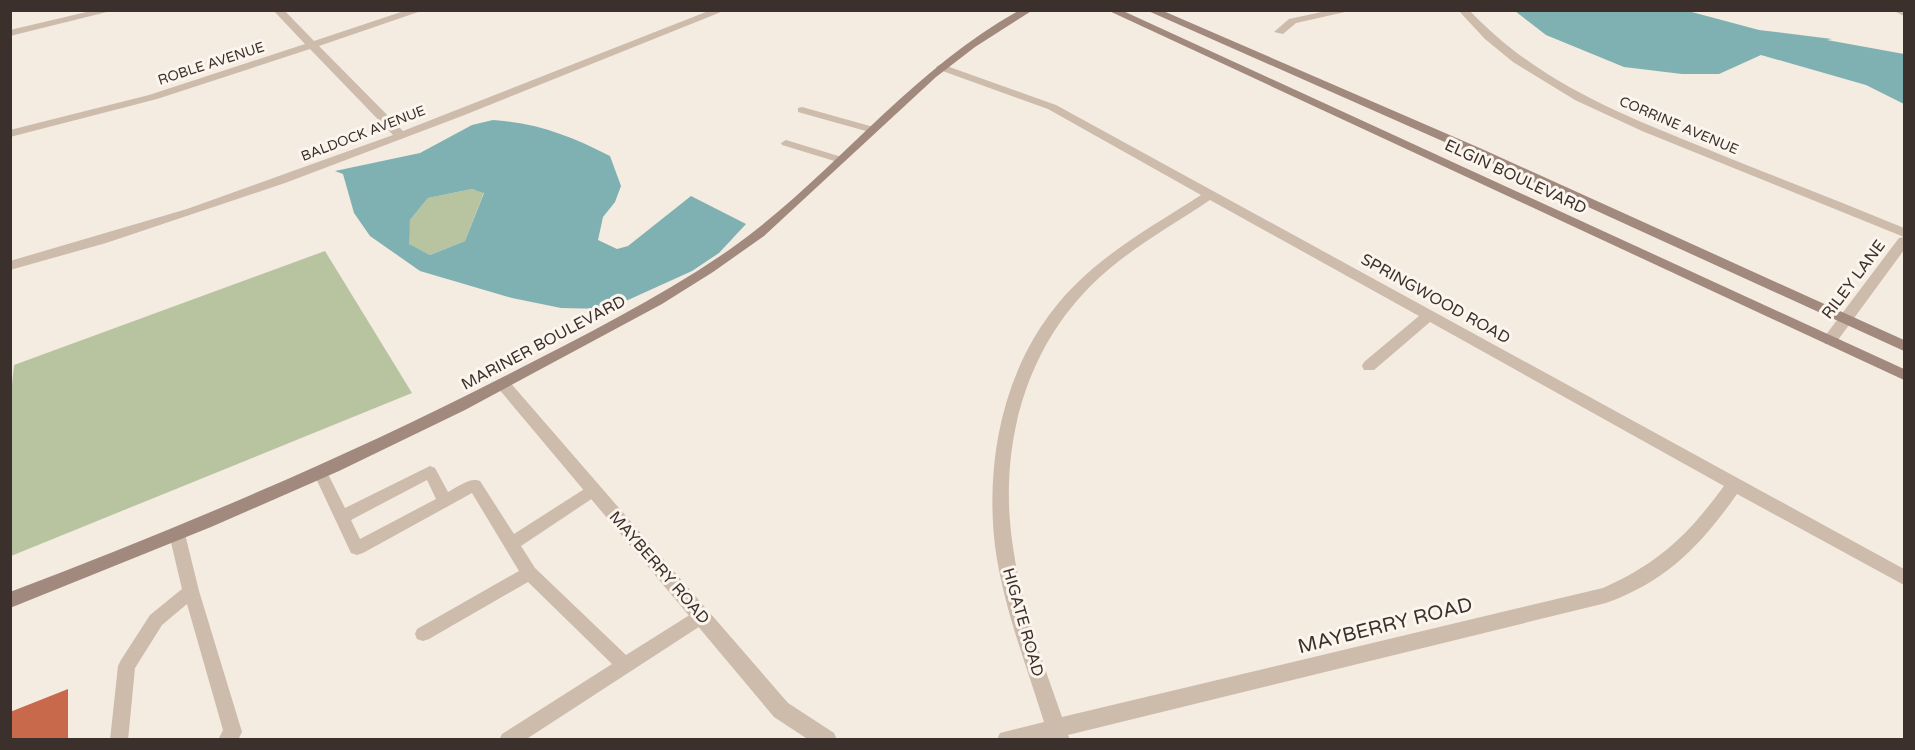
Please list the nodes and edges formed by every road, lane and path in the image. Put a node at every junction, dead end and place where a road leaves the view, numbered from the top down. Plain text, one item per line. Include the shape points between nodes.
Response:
1 (110, 10) edge
2 (278, 10) edge
3 (419, 10) edge
4 (722, 10) edge
5 (1028, 10) edge
6 (1112, 10) edge
7 (1151, 10) edge
8 (1349, 10) edge
9 (1463, 10) edge
10 (1897, 10) edge
11 (1905, 13) edge
12 (1279, 32) dead end
13 (10, 33) edge
14 (312, 46) junction
15 (941, 67) junction
16 (802, 110) dead end
17 (873, 130) junction
18 (10, 134) edge
19 (400, 135) junction
20 (786, 142) dead end
21 (841, 160) junction
22 (1211, 194) junction
23 (1905, 233) edge
24 (1905, 240) edge
25 (10, 266) edge
26 (1429, 315) junction
27 (1844, 318) junction
28 (1830, 340) junction
29 (1905, 346) edge
30 (1369, 366) dead end
31 (1905, 375) edge
32 (503, 384) junction
33 (320, 472) junction
34 (1735, 484) junction
35 (594, 490) junction
36 (445, 501) junction
37 (342, 517) junction
38 (177, 534) junction
39 (511, 544) junction
40 (529, 573) junction
41 (1905, 578) edge
42 (192, 591) junction
43 (10, 600) edge
44 (702, 616) junction
45 (423, 634) dead end
46 (625, 665) junction
47 (1058, 734) edge
48 (119, 740) edge
49 (227, 740) edge
50 (508, 740) edge
51 (827, 740) edge
52 (1006, 740) edge

1 - 13 street
2 - 14 street
3 - 14 street, ROBLE AVENUE
4 - 19 street, BALDOCK AVENUE
5 - 15 main road, MARINER BOULEVARD
6 - 28 main road, ELGIN BOULEVARD
7 - 27 main road, ELGIN BOULEVARD via 1478,152
8 - 12 street via 1293,21
9 - 23 street, CORRINE AVENUE via 1513,57 1572,94 1645,128
10 - 11 street
14 - 18 street, ROBLE AVENUE via 153,97
14 - 19 street
15 - 17 main road, MARINER BOULEVARD
15 - 22 street, SPRINGWOOD ROAD via 1052,106
16 - 17 lane
17 - 21 main road, MARINER BOULEVARD
19 - 25 street, BALDOCK AVENUE via 209,206
20 - 21 lane
21 - 32 main road, MARINER BOULEVARD via 783,214 691,281
22 - 26 street, SPRINGWOOD ROAD
22 - 47 street, HIGATE ROAD via 1131,246 1078,290 1037,346 1020,380 1008,420 1001,462 1004,547 1014,595
24 - 27 street, RILEY LANE
26 - 30 street
26 - 34 street, SPRINGWOOD ROAD
27 - 28 street, RILEY LANE
27 - 29 main road, ELGIN BOULEVARD
28 - 31 main road, ELGIN BOULEVARD
32 - 33 main road, MARINER BOULEVARD
32 - 35 street, MAYBERRY ROAD
33 - 37 lane
33 - 38 main road, MARINER BOULEVARD
34 - 41 street, SPRINGWOOD ROAD
34 - 47 street, MAYBERRY ROAD via 1698,535 1672,560 1642,580 1606,595
35 - 39 lane
35 - 44 street, MAYBERRY ROAD
36 - 37 lane via 430,472
36 - 37 lane via 413,512 357,548
36 - 39 lane via 475,485
38 - 42 lane
38 - 43 main road, MARINER BOULEVARD
39 - 40 lane
40 - 45 lane
40 - 46 lane
42 - 48 lane via 156,620 127,666
42 - 49 lane via 233,732
44 - 46 lane
44 - 51 street, MAYBERRY ROAD via 781,710
46 - 50 lane
47 - 52 street, MAYBERRY ROAD

